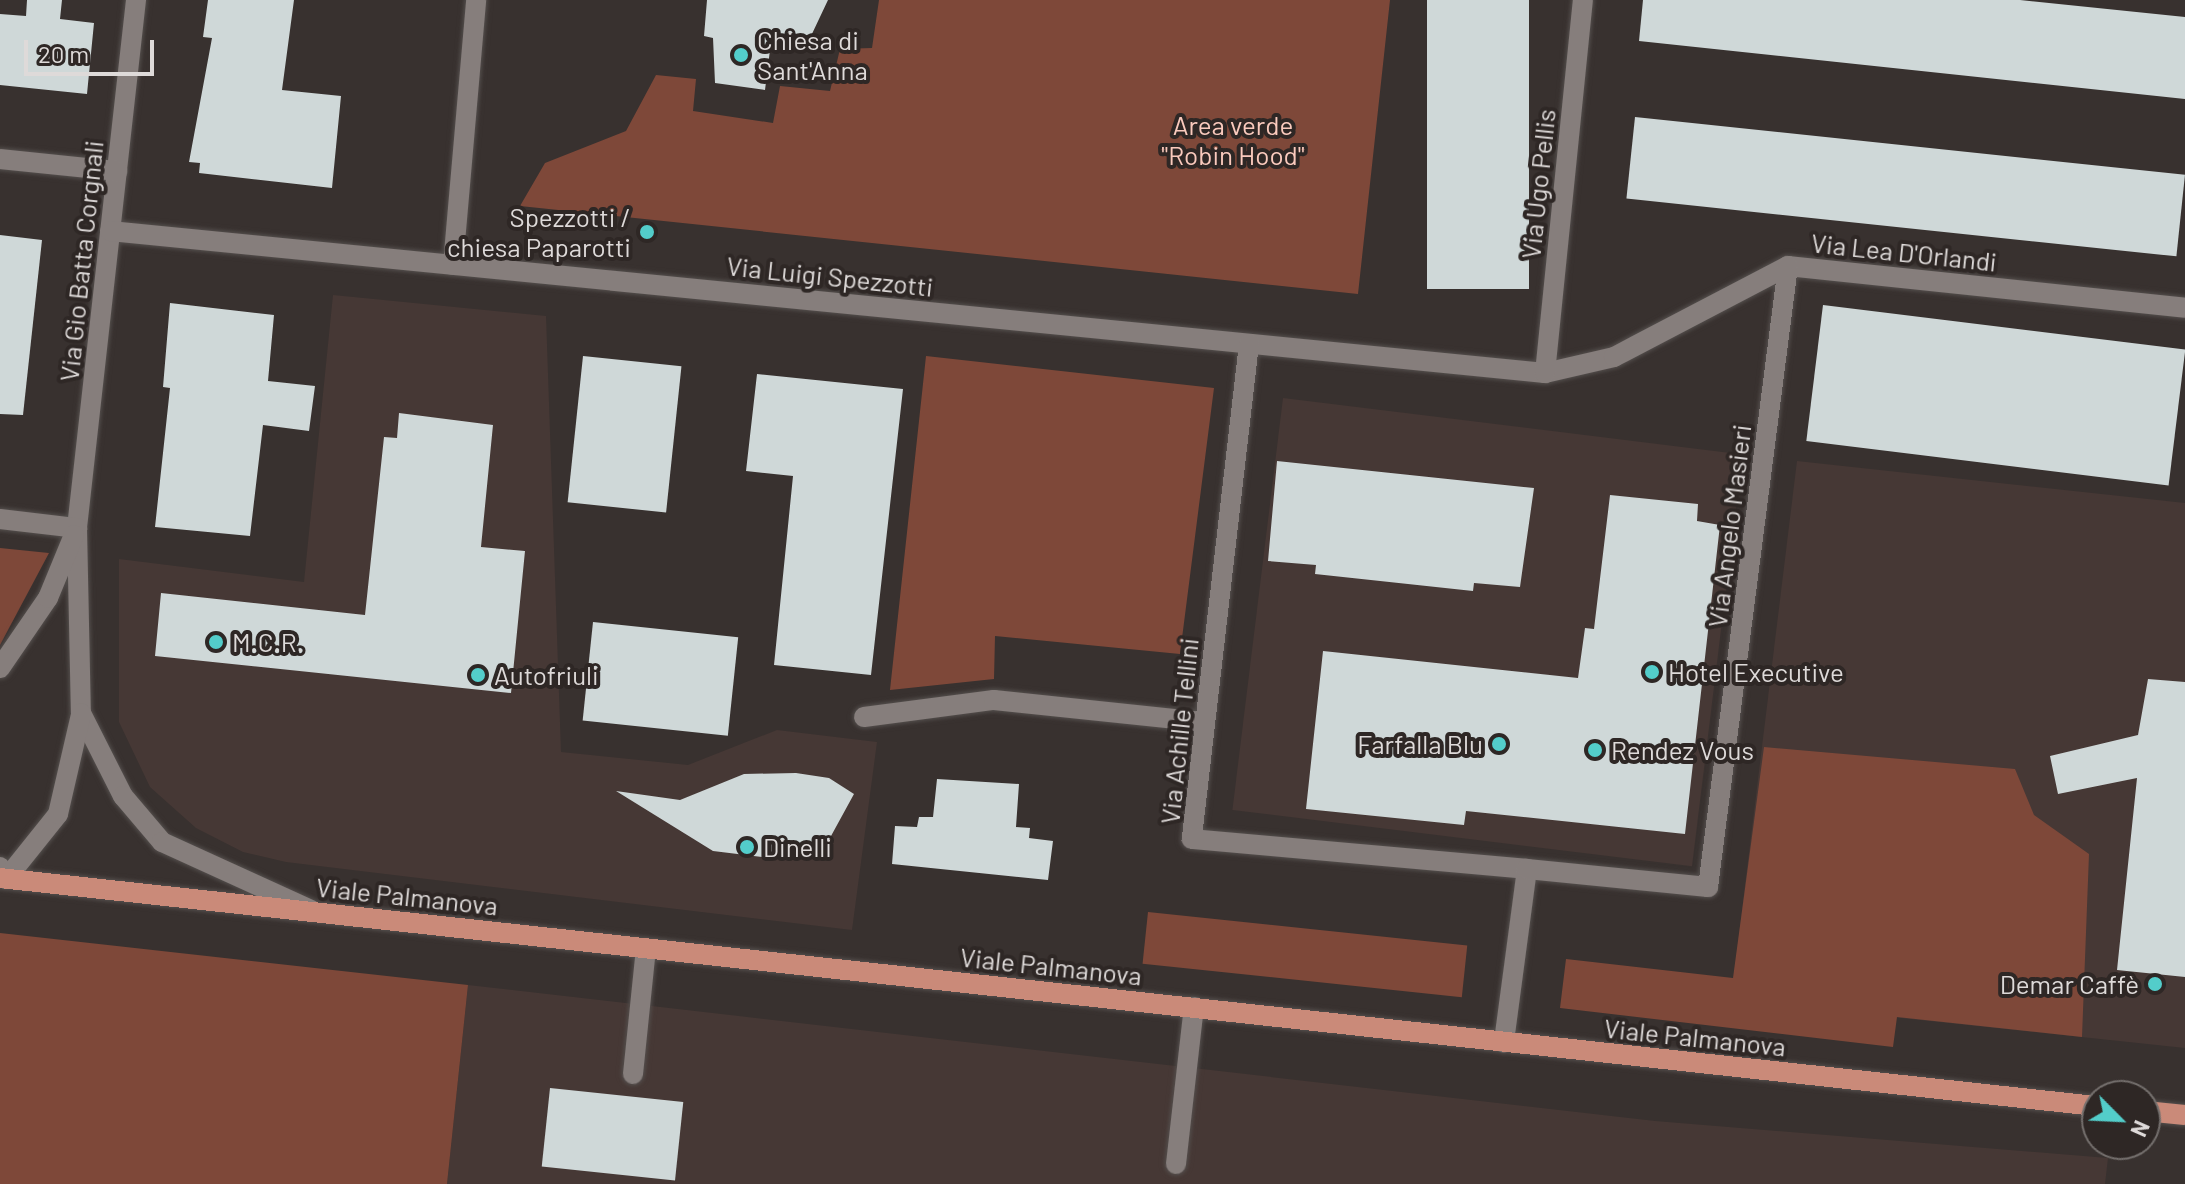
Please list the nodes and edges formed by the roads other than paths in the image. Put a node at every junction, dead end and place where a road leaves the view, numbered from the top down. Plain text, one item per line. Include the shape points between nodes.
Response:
1 (136, 0) edge
2 (476, 0) edge
3 (1583, 0) edge
4 (0, 159) edge
5 (117, 171) junction
6 (110, 231) junction
7 (453, 265) junction
8 (1788, 266) junction
9 (2185, 308) edge
10 (1249, 344) junction
11 (1545, 373) junction
12 (0, 519) edge
13 (77, 528) junction
14 (0, 668) edge
15 (81, 713) junction
16 (864, 717) dead end
17 (1205, 722) junction
18 (1527, 869) junction
19 (2, 874) edge
20 (1708, 887) joint
21 (315, 912) junction
22 (646, 949) junction
23 (1194, 1007) junction
24 (1504, 1042) junction
25 (633, 1074) dead end
26 (2081, 1104) edge
27 (2161, 1113) edge
28 (2185, 1115) edge
29 (1176, 1164) dead end

1 - 5 street, Via Gio Batta Corgnali
2 - 7 street
3 - 11 street, Via Ugo Pellis
4 - 5 street
5 - 6 street, Via Gio Batta Corgnali
6 - 7 street, Via Luigi Spezzotti
6 - 13 street, Via Gio Batta Corgnali
7 - 10 street, Via Luigi Spezzotti
8 - 9 street, Via Lea D'Orlandi
8 - 11 street, Via Lea D'Orlandi via 1614,357
8 - 20 street, Via Angelo Masieri
10 - 11 street, Via Luigi Spezzotti
10 - 17 street, Via Achille Tellini
12 - 13 street
13 - 14 street, Via Gio Batta Corgnali via 48,598
13 - 15 street, Via Gio Batta Corgnali
15 - 19 street, Via Gio Batta Corgnali via 58,814
15 - 21 street, Via Gio Batta Corgnali via 123,796 162,842
16 - 17 street via 994,700
17 - 18 street, Via Achille Tellini via 1192,839
18 - 20 street, Via Achille Tellini
18 - 24 street
19 - 21 main road, Viale Palmanova
21 - 22 main road, Viale Palmanova
22 - 23 main road, Viale Palmanova
22 - 25 street
23 - 24 main road, Viale Palmanova
23 - 29 street
24 - 26 main road, Viale Palmanova
27 - 28 main road

